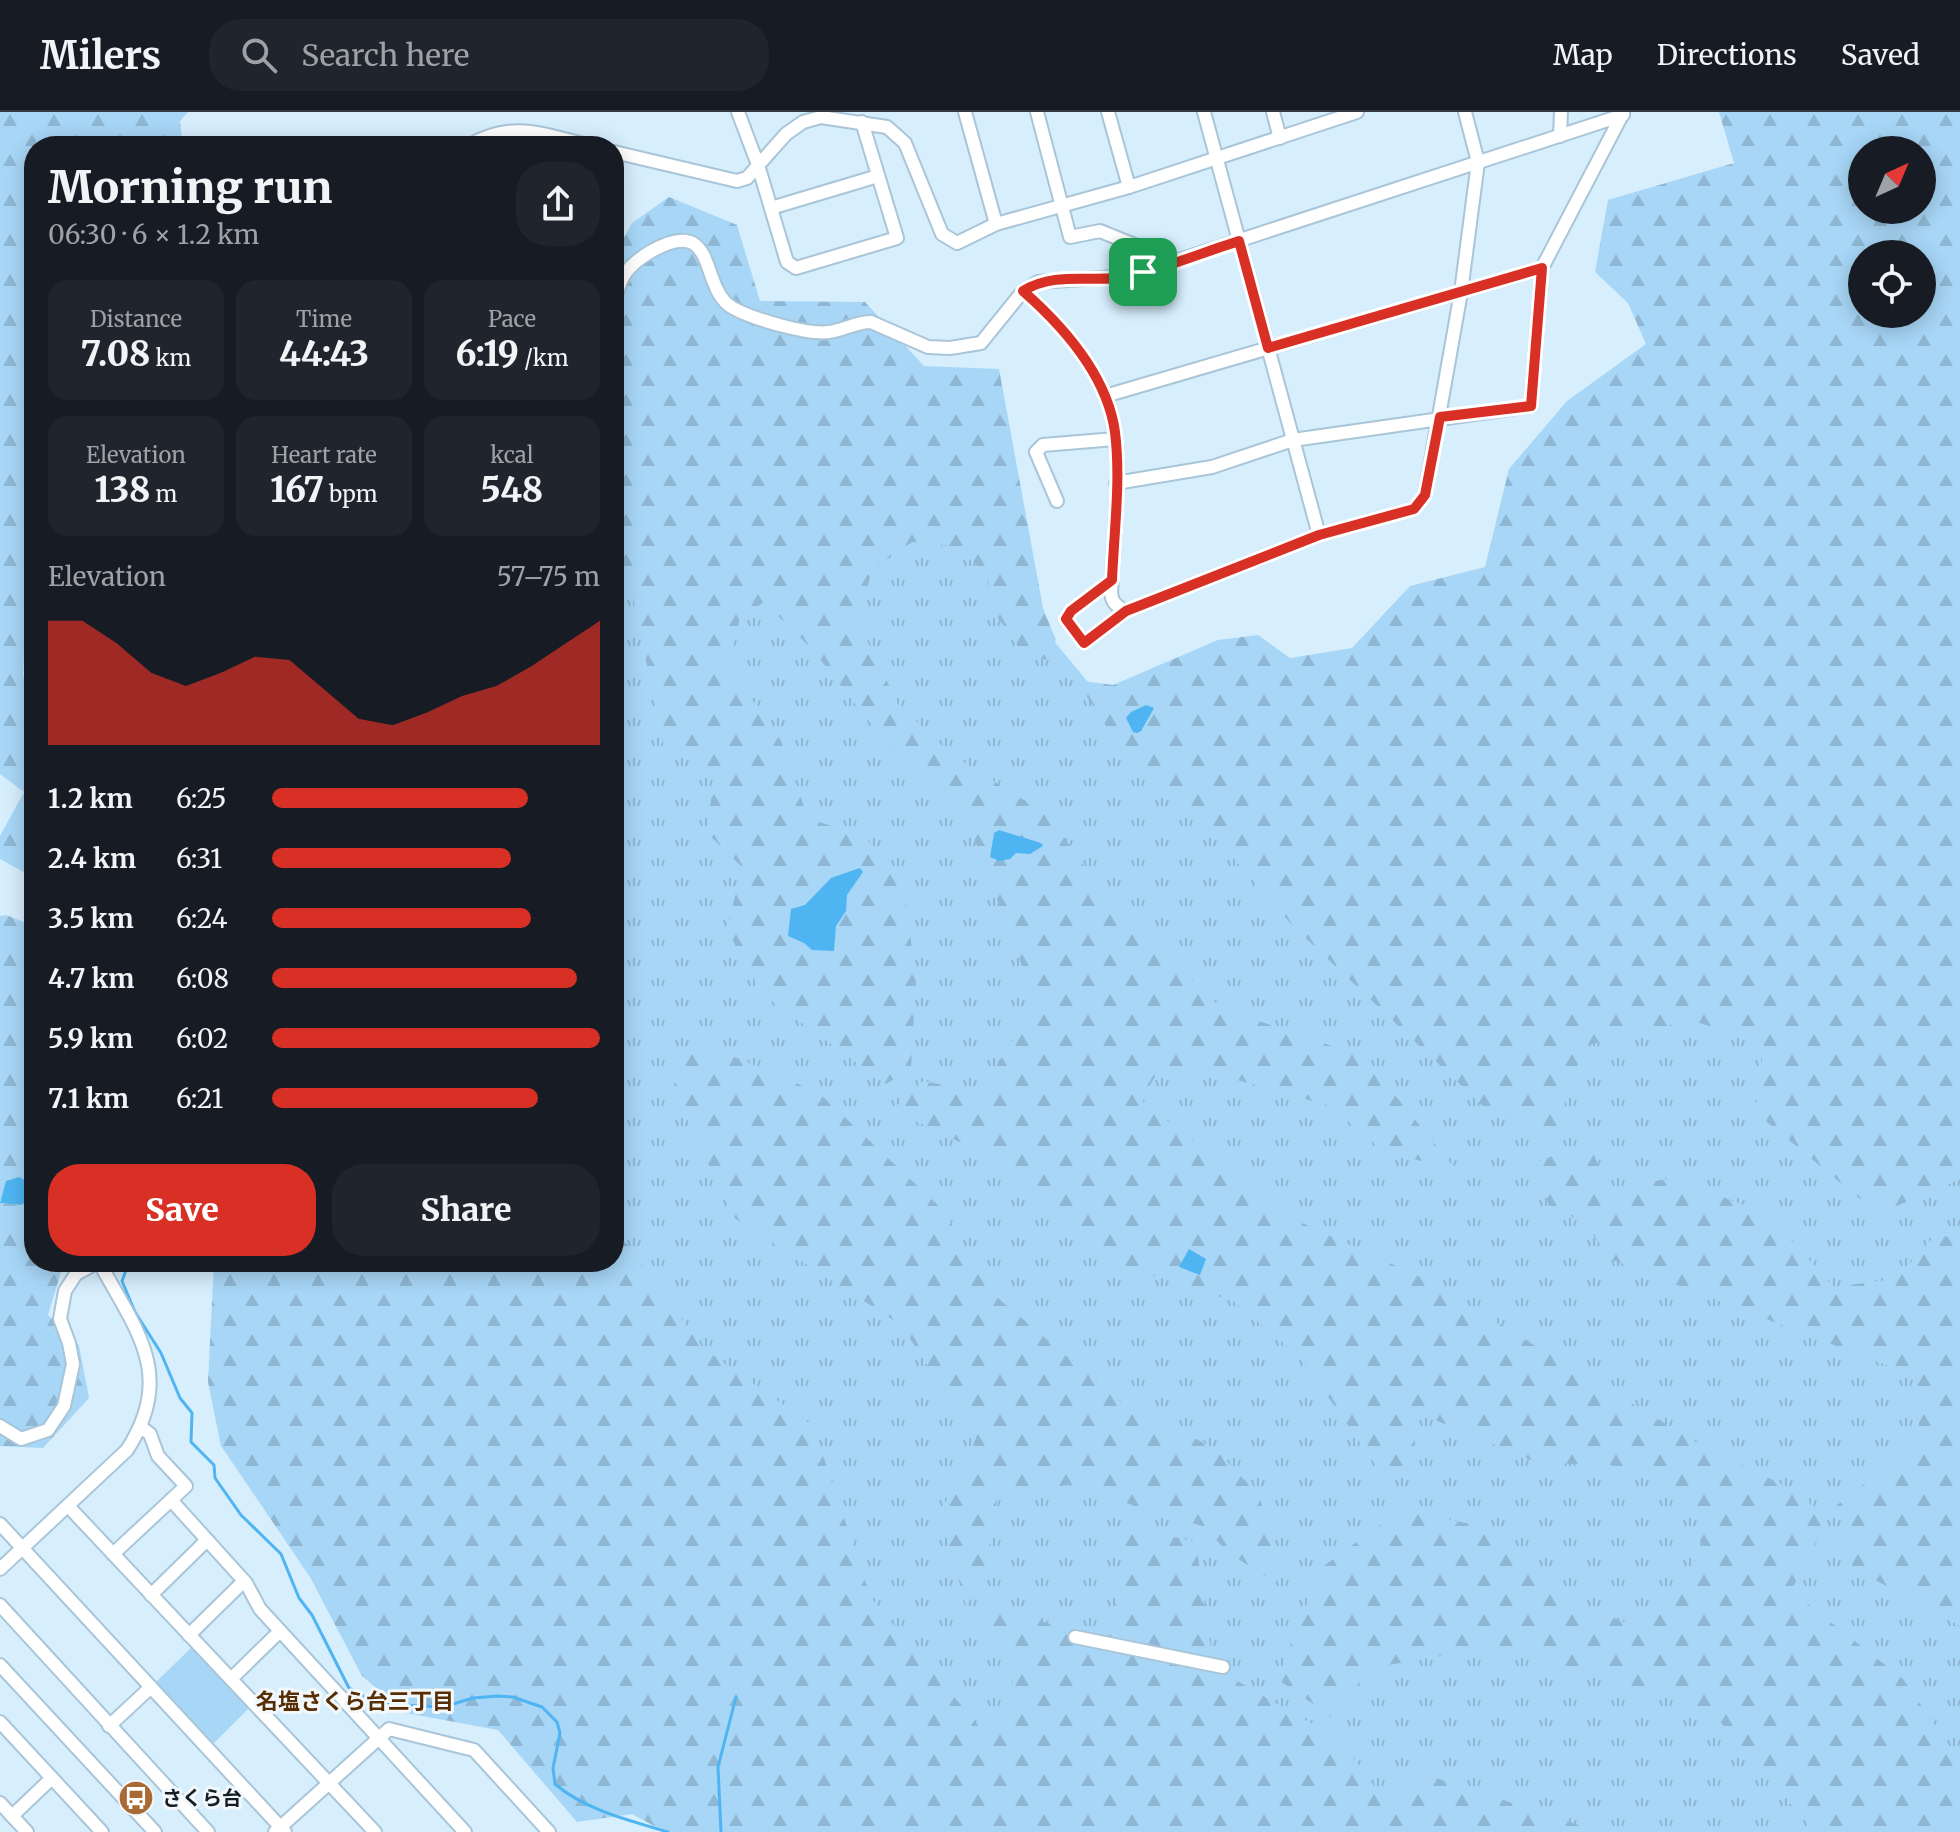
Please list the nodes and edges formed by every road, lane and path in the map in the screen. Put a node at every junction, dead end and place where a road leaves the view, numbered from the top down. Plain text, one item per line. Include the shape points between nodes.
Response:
1 (738, 112) edge
2 (965, 112) edge
3 (1037, 112) edge
4 (1108, 112) edge
5 (1204, 112) edge
6 (1273, 112) edge
7 (1357, 112) edge
8 (1465, 112) edge
9 (1561, 112) edge
10 (1343, 114) edge
11 (1623, 114) edge
12 (862, 122) junction
13 (488, 136) edge
14 (548, 136) edge
15 (1560, 136) junction
16 (1280, 138) junction
17 (624, 154) edge
18 (1217, 158) junction
19 (1478, 162) junction
20 (758, 165) junction
21 (878, 176) junction
22 (1129, 187) junction
23 (1062, 206) junction
24 (771, 208) junction
25 (996, 224) junction
26 (1239, 241) junction
27 (1542, 268) junction
28 (624, 272) edge
29 (1143, 272) junction
30 (1023, 291) junction
31 (1461, 292) junction
32 (1268, 348) junction
33 (1105, 396) junction
34 (1440, 417) junction
35 (1115, 439) junction
36 (1293, 440) junction
37 (1116, 483) junction
38 (1057, 501) dead end
39 (1319, 535) junction
40 (1112, 580) junction
41 (1126, 611) junction
42 (80, 1272) edge
43 (104, 1272) edge
44 (0, 1426) edge
45 (142, 1428) junction
46 (171, 1500) junction
47 (68, 1506) junction
48 (0, 1524) edge
49 (207, 1540) junction
50 (23, 1548) junction
51 (113, 1554) junction
52 (0, 1569) edge
53 (244, 1581) junction
54 (151, 1595) junction
55 (0, 1605) edge
56 (280, 1631) junction
57 (189, 1635) junction
58 (1075, 1637) dead end
59 (0, 1665) edge
60 (1223, 1667) dead end
61 (231, 1679) junction
62 (151, 1687) junction
63 (0, 1722) edge
64 (109, 1726) junction
65 (379, 1736) junction
66 (52, 1778) junction
67 (329, 1782) junction
68 (0, 1803) edge
69 (12, 1816) junction
70 (280, 1830) edge
71 (27, 1832) edge
72 (102, 1832) edge
73 (155, 1832) edge
74 (208, 1832) edge
75 (375, 1832) edge
76 (465, 1832) edge
77 (549, 1832) edge

1 - 20 street
2 - 25 street
3 - 23 street
4 - 22 street
5 - 18 street
6 - 16 street
7 - 10 street
8 - 19 street
9 - 15 street
10 - 16 street
11 - 15 street
11 - 27 street
12 - 20 street via 821,117 803,122
12 - 21 street
12 - 25 street via 887,127 905,143 942,234 957,243
13 - 14 street via 523,129
15 - 19 street
16 - 18 street
17 - 20 street via 737,181
18 - 22 street
18 - 26 street
19 - 26 street
19 - 31 street
20 - 24 street
21 - 24 street
21 - 24 street via 897,238 825,260 796,268 787,262
22 - 23 street
23 - 25 street
23 - 29 street via 1070,237 1100,231 1137,246
26 - 29 street
26 - 32 street
27 - 31 street
27 - 34 street via 1531,406
28 - 30 street via 648,253 682,240 704,255 725,303 766,322 825,333 871,322 928,347 981,343
29 - 30 street via 1038,282
30 - 33 street via 1057,320
31 - 32 street
31 - 34 street
32 - 33 street
32 - 36 street
33 - 35 street
34 - 36 street
34 - 39 street via 1425,495 1414,509
35 - 37 street
35 - 38 street via 1043,445 1036,452
36 - 37 street via 1212,467
36 - 39 street
37 - 40 street
39 - 41 street
40 - 41 street via 1113,602
40 - 41 street via 1066,619 1084,643
42 - 44 street via 65,1291 60,1319 73,1364 64,1406 48,1430 21,1439
43 - 45 street via 150,1366
45 - 46 street via 158,1456 186,1486
45 - 47 street via 127,1450
46 - 49 street
46 - 51 street
47 - 50 street
47 - 51 street
48 - 50 street
49 - 53 street
49 - 54 street
50 - 52 street
50 - 62 street
51 - 54 street
53 - 56 street
53 - 57 street
54 - 57 street
55 - 64 street
56 - 61 street
56 - 65 street
57 - 61 street
58 - 60 street
59 - 73 street
61 - 67 street
62 - 64 street
62 - 70 street
63 - 66 street
64 - 74 street
65 - 67 street
65 - 76 street
65 - 77 street via 389,1729 474,1750
66 - 69 street
66 - 72 street
67 - 70 street
67 - 75 street
68 - 69 street
69 - 71 street

